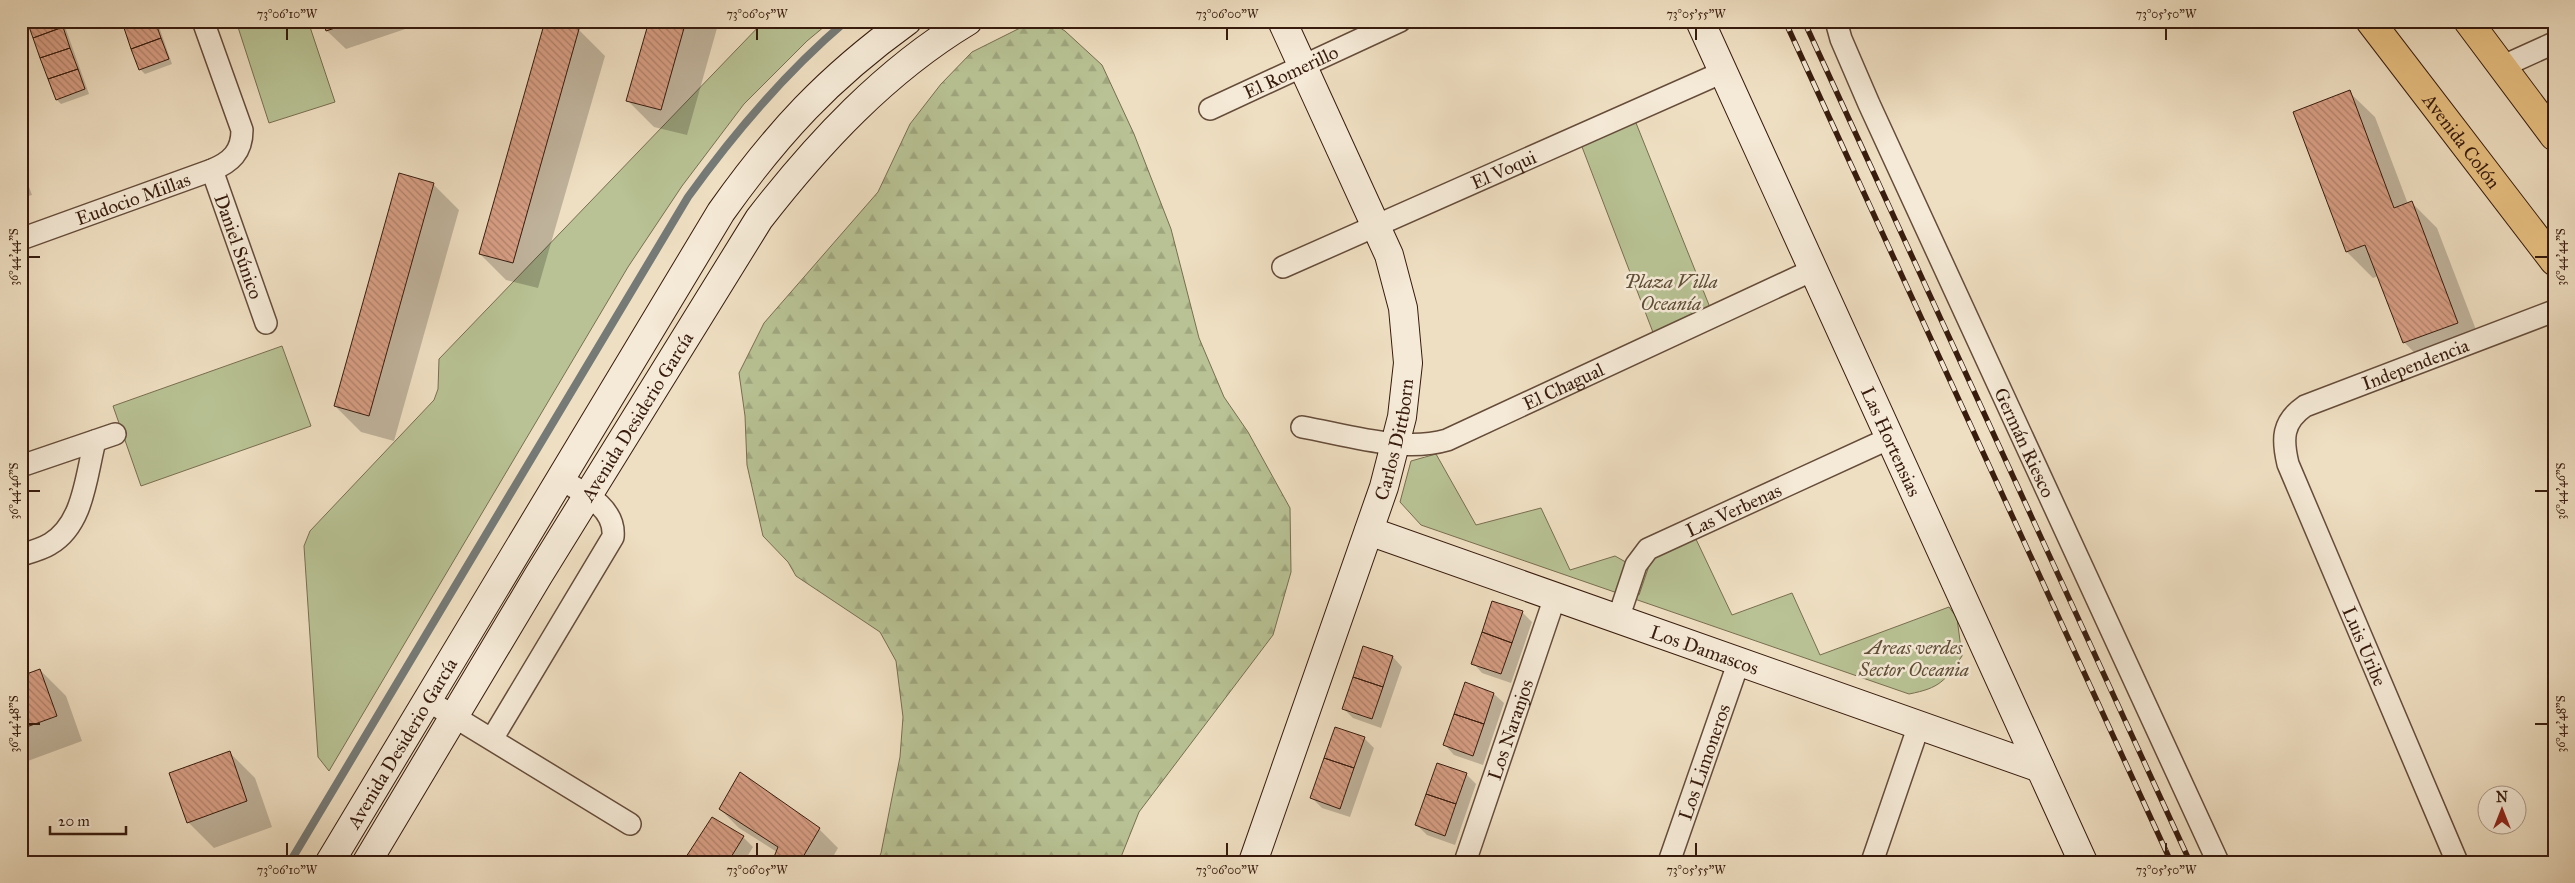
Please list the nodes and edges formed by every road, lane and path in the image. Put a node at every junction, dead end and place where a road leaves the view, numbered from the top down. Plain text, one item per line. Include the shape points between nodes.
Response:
1 (203, 21) edge
2 (907, 21) edge
3 (968, 21) edge
4 (1282, 21) edge
5 (1400, 21) edge
6 (1700, 21) edge
7 (1836, 21) edge
8 (2370, 21) edge
9 (2468, 21) edge
10 (933, 30) edge
11 (2554, 44) edge
12 (1302, 66) junction
13 (2501, 67) junction
14 (1722, 72) junction
15 (1210, 109) dead end
16 (2554, 136) edge
17 (212, 170) junction
18 (1377, 226) junction
19 (21, 240) edge
20 (2554, 261) edge
21 (1283, 267) dead end
22 (1813, 270) junction
23 (2554, 311) edge
24 (266, 323) dead end
25 (610, 397) junction
26 (637, 414) junction
27 (1302, 427) dead end
28 (2286, 428) joint
29 (115, 434) dead end
30 (1890, 438) junction
31 (95, 441) junction
32 (1396, 443) junction
33 (21, 466) edge
34 (560, 479) junction
35 (588, 496) junction
36 (1369, 531) junction
37 (21, 555) edge
38 (1555, 597) junction
39 (1618, 618) junction
40 (1739, 661) junction
41 (428, 700) junction
42 (454, 716) junction
43 (1919, 725) junction
44 (492, 739) junction
45 (2040, 768) junction
46 (355, 821) junction
47 (630, 824) dead end
48 (382, 838) junction
49 (330, 862) edge
50 (367, 862) edge
51 (1253, 862) edge
52 (1465, 862) edge
53 (1669, 862) edge
54 (1872, 862) edge
55 (2083, 862) edge
56 (2218, 862) edge
57 (2457, 862) edge

1 - 17 street, Eudocio Millas via 242,130 239,149 226,164
2 - 25 street, Avenida Desiderio García via 841,72 804,108 762,157 701,243
3 - 10 street, Avenida Desiderio García
4 - 12 street, Carlos Dittborn
5 - 12 street, El Romerillo
6 - 14 street, Las Hortensias
7 - 56 street, Germán Riesco via 1869,104
8 - 20 main road, Avenida Colón
9 - 13 main road
10 - 26 street, Avenida Desiderio García via 790,178 738,251
11 - 13 street
12 - 15 street, El Romerillo
12 - 18 street, Carlos Dittborn
13 - 16 main road
14 - 18 street, El Voqui
14 - 22 street, Las Hortensias
17 - 19 street, Eudocio Millas
17 - 24 street, Daniel Súnico
18 - 21 street, El Voqui
18 - 32 street, Carlos Dittborn via 1398,281 1407,336 1406,390
22 - 30 street, Las Hortensias
22 - 32 street, El Chagual via 1447,440 1423,445
23 - 28 street, Independencia via 2312,403 2297,412
25 - 26 street
25 - 34 street, Avenida Desiderio García
26 - 35 street, Avenida Desiderio García
27 - 32 street, El Chagual
28 - 57 street, Luis Uribe via 2284,447 2288,464
29 - 31 street
30 - 39 street, Las Verbenas via 1648,549 1636,565
30 - 45 street, Las Hortensias
31 - 33 street
31 - 37 street via 77,513 65,532 49,545
32 - 36 street, Carlos Dittborn
34 - 35 street
34 - 41 street, Avenida Desiderio García
35 - 42 street, Avenida Desiderio García
35 - 44 street via 608,514 613,537
36 - 38 street, Los Damascos
36 - 51 street, Carlos Dittborn
38 - 39 street, Los Damascos
38 - 52 street, Los Naranjos
39 - 40 street, Los Damascos
40 - 43 street, Los Damascos
40 - 53 street, Los Limoneros
41 - 42 street
41 - 46 street, Avenida Desiderio García
42 - 44 street
42 - 48 street, Avenida Desiderio García
43 - 45 street, Los Damascos
43 - 54 street
44 - 47 street
45 - 55 street, Las Hortensias
46 - 48 street
46 - 49 street, Avenida Desiderio García
48 - 50 street, Avenida Desiderio García

